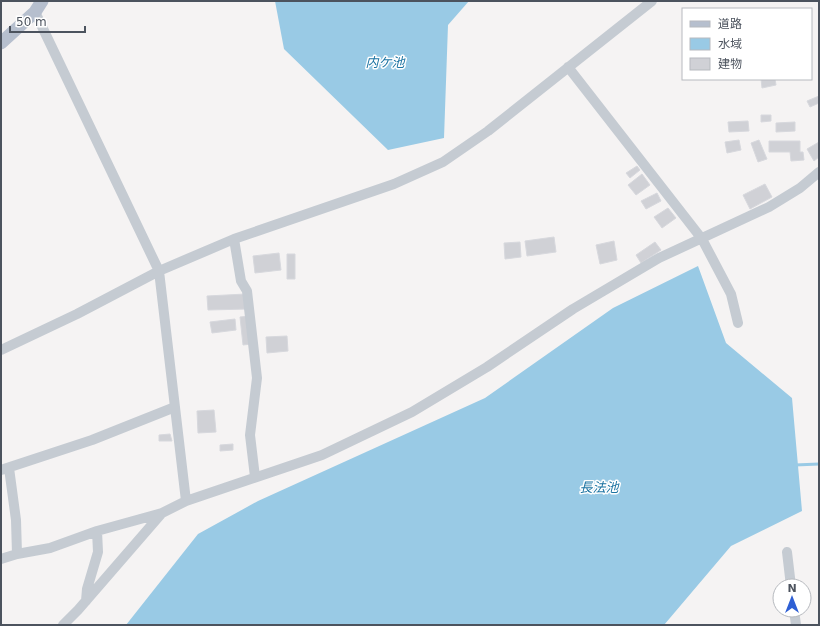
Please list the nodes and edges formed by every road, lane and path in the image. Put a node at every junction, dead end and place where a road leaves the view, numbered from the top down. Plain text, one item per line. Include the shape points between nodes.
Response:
1 (652, 1) edge
2 (38, 6) edge
3 (1, 43) edge
4 (568, 67) junction
5 (819, 172) edge
6 (234, 239) junction
7 (702, 239) junction
8 (159, 271) junction
9 (738, 323) dead end
10 (1, 350) edge
11 (175, 407) junction
12 (5, 469) edge
13 (255, 477) junction
14 (186, 500) junction
15 (162, 513) junction
16 (97, 531) junction
17 (786, 552) dead end
18 (16, 554) junction
19 (1, 559) edge
20 (790, 578) edge
21 (86, 601) junction
22 (73, 620) edge
23 (63, 625) edge

1 - 4 street
2 - 3 main road
2 - 8 street
4 - 6 street via 488,131 443,162 394,184
4 - 7 street
5 - 7 street via 800,188 769,207
6 - 8 street
6 - 13 street via 241,281 247,291 257,378 250,434
7 - 9 street via 730,294
7 - 13 street via 653,262 573,309 487,367 412,412 322,456
8 - 10 street
8 - 11 street
11 - 12 street via 92,440
11 - 14 street
12 - 18 street via 16,520
13 - 14 street
14 - 15 street
15 - 16 street
15 - 21 street
16 - 18 street via 50,548
16 - 21 street via 98,552
17 - 20 street
18 - 19 street
21 - 22 street
22 - 23 street

